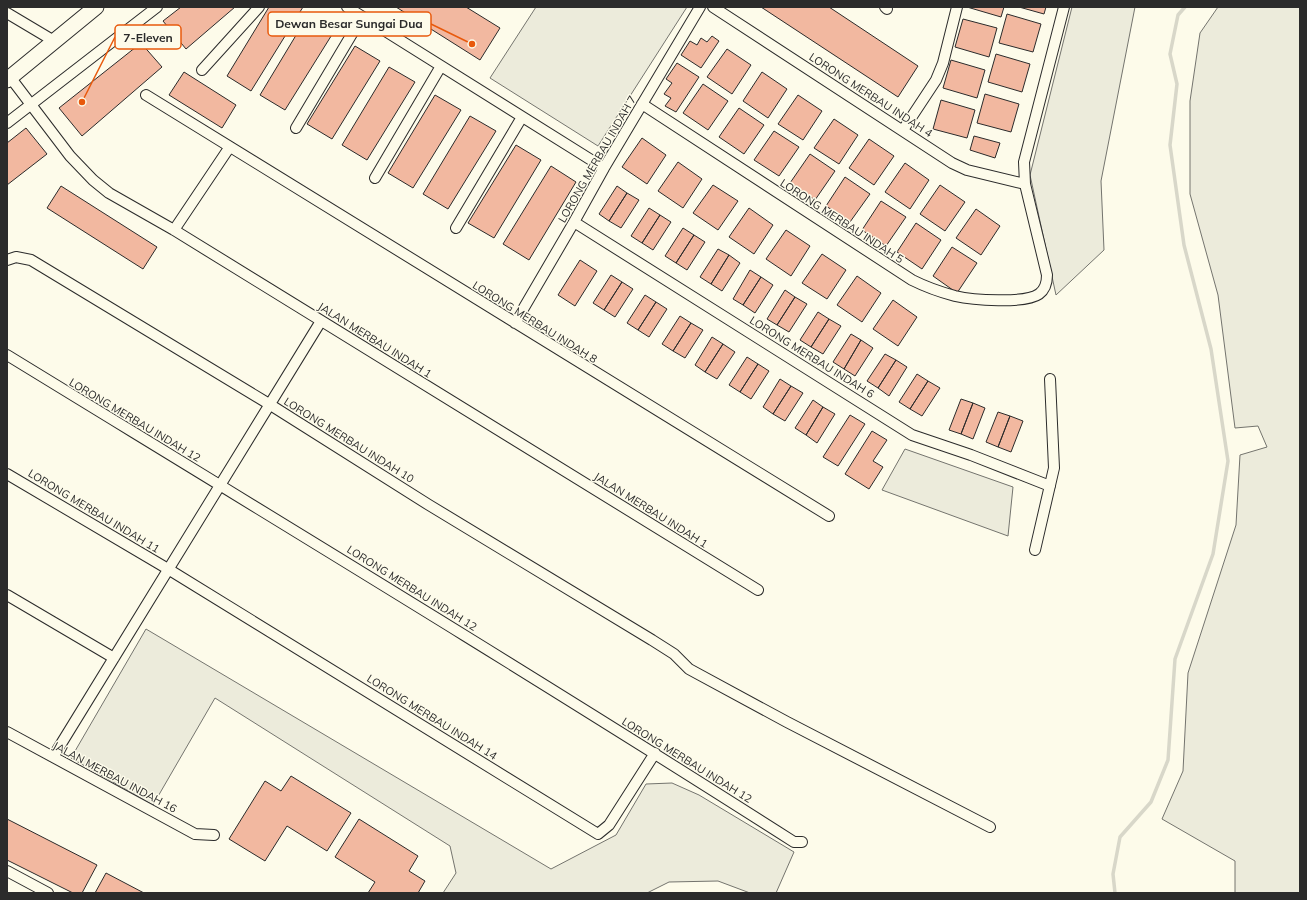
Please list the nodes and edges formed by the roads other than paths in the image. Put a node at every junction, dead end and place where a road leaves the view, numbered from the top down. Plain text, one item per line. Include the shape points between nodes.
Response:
1 (156, 7) edge
2 (259, 7) edge
3 (347, 7) edge
4 (700, 7) edge
5 (713, 7) edge
6 (957, 7) edge
7 (1064, 7) edge
8 (88, 9) edge
9 (7, 12) edge
10 (362, 17) junction
11 (54, 41) junction
12 (442, 66) junction
13 (202, 70) dead end
14 (9, 79) edge
15 (146, 95) dead end
16 (31, 104) junction
17 (642, 104) junction
18 (522, 117) junction
19 (7, 123) edge
20 (296, 128) dead end
21 (903, 130) junction
22 (229, 148) junction
23 (604, 168) junction
24 (375, 178) dead end
25 (1025, 184) junction
26 (574, 222) junction
27 (456, 228) dead end
28 (174, 230) junction
29 (7, 260) edge
30 (321, 321) junction
31 (515, 323) junction
32 (7, 356) edge
33 (1050, 379) dead end
34 (269, 404) junction
35 (7, 474) edge
36 (220, 485) junction
37 (1050, 486) junction
38 (829, 516) dead end
39 (1035, 550) dead end
40 (168, 569) junction
41 (758, 590) dead end
42 (7, 595) edge
43 (114, 658) junction
44 (7, 732) edge
45 (655, 753) junction
46 (53, 757) junction
47 (990, 827) dead end
48 (214, 835) dead end
49 (802, 842) dead end
50 (7, 871) edge
51 (48, 893) edge

1 - 16 street
2 - 13 street
3 - 10 street
4 - 17 street, LORONG MERBAU INDAH 7
5 - 21 street, LORONG MERBAU INDAH 4
6 - 21 street via 943,63 936,80
7 - 25 street via 1024,162
8 - 11 main road
9 - 11 street
10 - 12 street
10 - 20 street
11 - 14 main road
12 - 18 street
12 - 24 street
14 - 16 street, JALAN MERBAU INDAH 1
15 - 22 street, LORONG MERBAU INDAH 8
16 - 19 street
16 - 28 street, JALAN MERBAU INDAH 1 via 70,156 93,180 108,193
17 - 23 street, LORONG MERBAU INDAH 7
17 - 25 street, LORONG MERBAU INDAH 5 via 889,266 925,286 955,296 1018,300 1033,297 1045,288 1047,275
18 - 23 street
18 - 27 street
21 - 25 street, LORONG MERBAU INDAH 4 via 952,163 967,170
22 - 28 street
22 - 31 street, LORONG MERBAU INDAH 8
23 - 26 street, LORONG MERBAU INDAH 7
26 - 31 street, LORONG MERBAU INDAH 7
26 - 37 street, LORONG MERBAU INDAH 6 via 912,434
28 - 30 street, JALAN MERBAU INDAH 1
29 - 34 street, LORONG MERBAU INDAH 10 via 16,256 31,260
30 - 34 street
30 - 41 street, JALAN MERBAU INDAH 1
31 - 38 street, LORONG MERBAU INDAH 8
32 - 36 street, LORONG MERBAU INDAH 12
33 - 37 street via 1054,468
34 - 36 street
34 - 47 street, LORONG MERBAU INDAH 10 via 674,654 696,673
35 - 40 street, LORONG MERBAU INDAH 11
36 - 40 street
36 - 45 street, LORONG MERBAU INDAH 12
37 - 39 street
40 - 43 street
40 - 45 street, LORONG MERBAU INDAH 14 via 598,834 609,825
42 - 43 street
43 - 46 street
44 - 46 street, JALAN MERBAU INDAH 16
45 - 49 street, LORONG MERBAU INDAH 12 via 794,842
46 - 48 street, JALAN MERBAU INDAH 16 via 195,834
50 - 51 street

